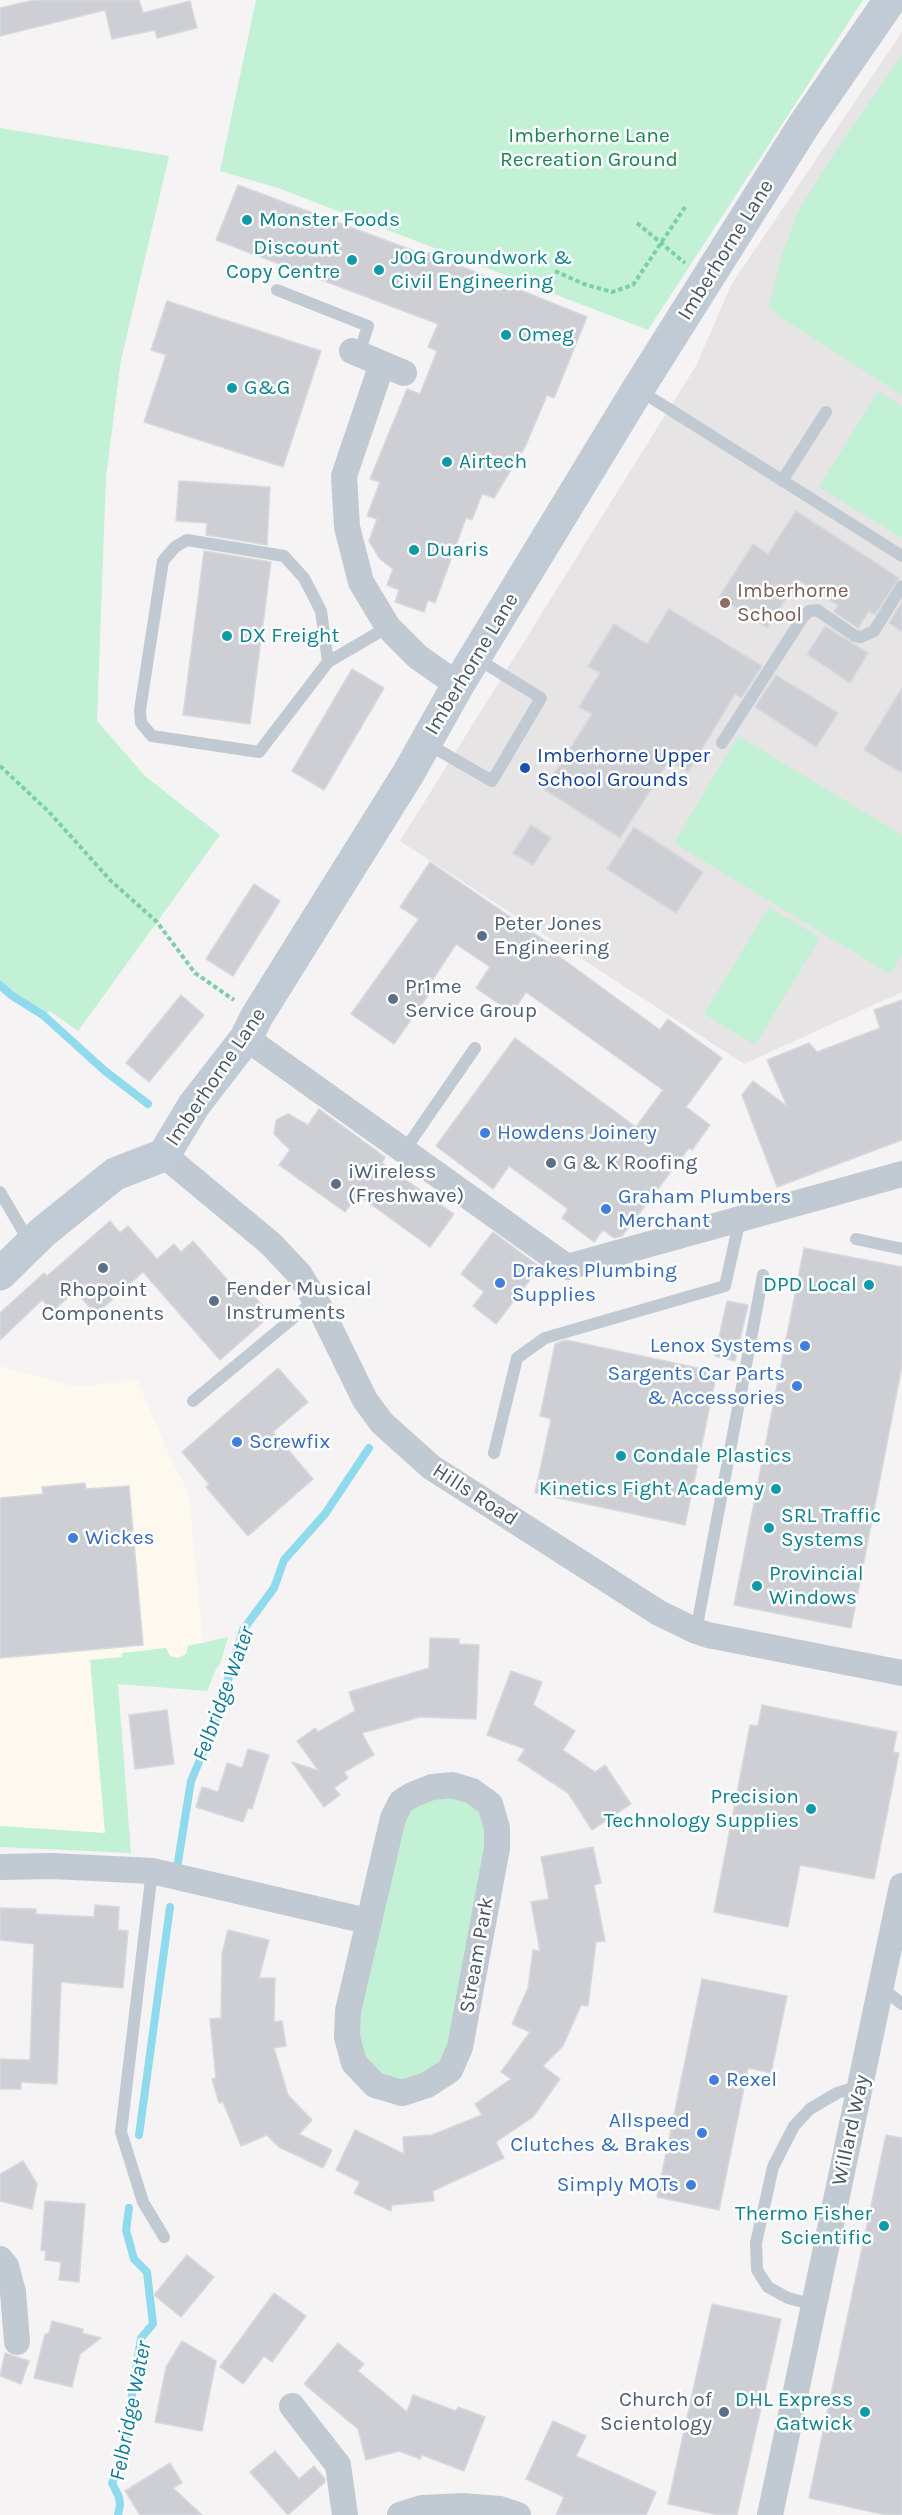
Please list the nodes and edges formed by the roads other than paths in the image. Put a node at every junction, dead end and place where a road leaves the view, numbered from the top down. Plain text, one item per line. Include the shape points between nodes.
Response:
1 (890, 0) edge
2 (277, 290) dead end
3 (355, 352) joint
4 (638, 389) junction
5 (826, 412) dead end
6 (782, 481) junction
7 (902, 556) edge
8 (902, 586) edge
9 (388, 627) junction
10 (475, 657) junction
11 (328, 662) junction
12 (458, 685) junction
13 (426, 743) junction
14 (722, 743) dead end
15 (251, 1027) junction
16 (475, 1048) dead end
17 (404, 1151) junction
18 (164, 1155) junction
19 (902, 1174) edge
20 (0, 1192) edge
21 (740, 1220) junction
22 (856, 1239) dead end
23 (31, 1244) junction
24 (902, 1249) edge
25 (0, 1274) edge
26 (763, 1275) dead end
27 (315, 1300) junction
28 (193, 1401) dead end
29 (494, 1453) dead end
30 (696, 1630) junction
31 (902, 1673) edge
32 (0, 1867) edge
33 (152, 1871) junction
34 (902, 1886) edge
35 (367, 1921) junction
36 (881, 1987) junction
37 (902, 2004) edge
38 (860, 2086) junction
39 (164, 2237) dead end
40 (0, 2259) edge
41 (814, 2305) junction
42 (17, 2342) dead end
43 (292, 2406) dead end
44 (345, 2515) edge
45 (400, 2515) edge
46 (518, 2515) edge
47 (770, 2515) edge

1 - 4 street, Imberhorne Lane via 804,124
2 - 3 lane via 368,326
3 - 9 street via 393,368 344,476 347,527 361,582
4 - 6 lane
4 - 10 street, Imberhorne Lane
5 - 6 lane
6 - 7 lane
8 - 14 lane via 874,631 861,636 855,636 817,610 809,611
9 - 11 lane
9 - 12 street via 418,657
10 - 12 street, Imberhorne Lane
10 - 13 lane via 541,698 492,781
11 - 11 lane via 321,611 304,578 284,556 187,540 163,561 141,723 152,736 260,752
12 - 13 street, Imberhorne Lane
13 - 15 street, Imberhorne Lane
15 - 17 street
15 - 18 street, Imberhorne Lane via 194,1105
16 - 17 lane
17 - 21 street via 567,1267
18 - 23 street, Imberhorne Lane via 115,1174
18 - 27 street, Hills Road via 271,1244 300,1275
19 - 21 street
20 - 23 lane
21 - 29 lane via 725,1286 545,1338 517,1358
22 - 24 lane
23 - 25 street, Imberhorne Lane
26 - 30 lane
27 - 28 lane
27 - 30 street, Hills Road via 365,1400 403,1444 431,1467 639,1600
30 - 31 street, Hills Road
32 - 33 street
33 - 35 street
33 - 39 lane via 122,2132 143,2202
34 - 36 street, Willard Way
35 - 35 street, Stream Park via 393,1818 401,1802 432,1787 452,1785 472,1791 490,1804 497,1828 497,1848 460,2047 450,2070 426,2085 402,2093 375,2085 354,2064 347,2037 348,2011
36 - 37 lane
36 - 38 street, Willard Way
38 - 41 street, Willard Way
38 - 41 lane via 837,2093 810,2109 794,2126 773,2167 756,2243 757,2270 768,2287
40 - 42 street via 6,2266 13,2292
41 - 47 street, Willard Way
43 - 44 street via 338,2465
45 - 46 street via 422,2508 463,2506 500,2509

